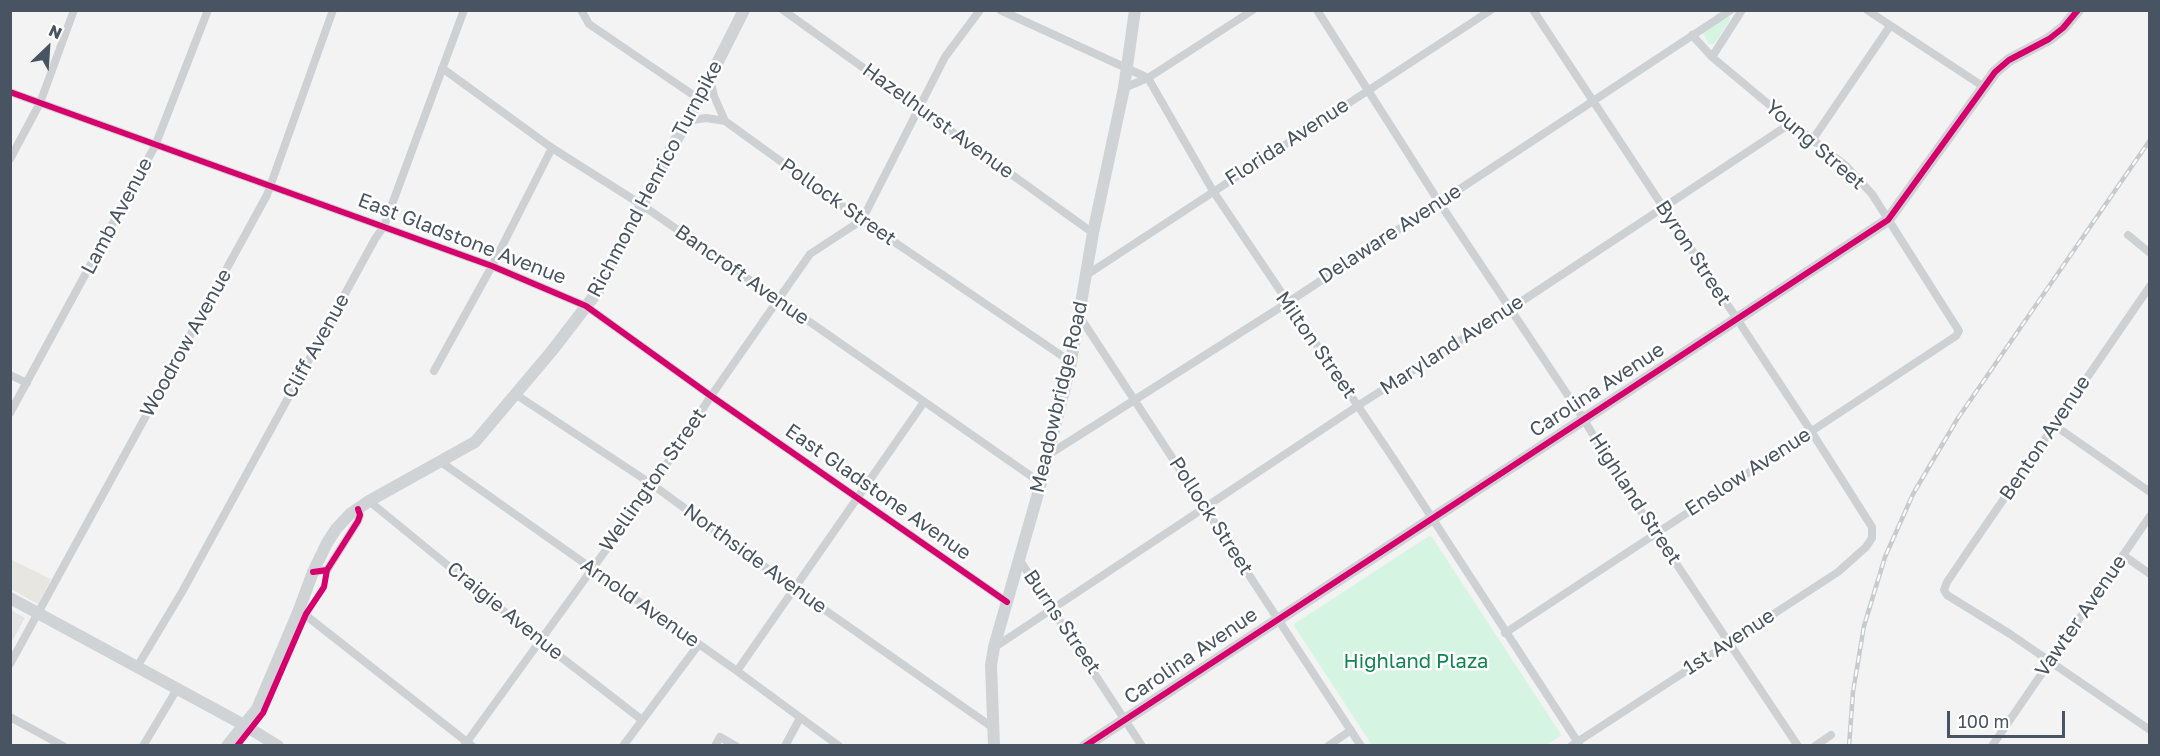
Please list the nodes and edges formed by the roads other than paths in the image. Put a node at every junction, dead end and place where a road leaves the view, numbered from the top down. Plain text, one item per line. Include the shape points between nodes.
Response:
1 (74, 10) edge
2 (208, 10) edge
3 (333, 10) edge
4 (464, 10) edge
5 (581, 10) edge
6 (744, 10) edge
7 (783, 10) edge
8 (980, 10) edge
9 (1000, 10) edge
10 (1136, 10) edge
11 (1253, 10) edge
12 (1317, 10) edge
13 (1491, 10) edge
14 (1533, 10) edge
15 (1731, 10) edge
16 (1742, 10) edge
17 (1867, 10) edge
18 (2078, 10) edge
19 (1890, 26) junction
20 (1692, 35) junction
21 (1712, 57) junction
22 (1127, 67) junction
23 (442, 68) junction
24 (1148, 78) junction
25 (710, 79) junction
26 (1984, 87) junction
27 (1124, 88) junction
28 (1368, 90) junction
29 (10, 92) edge
30 (699, 99) junction
31 (1592, 102) junction
32 (40, 104) junction
33 (918, 107) junction
34 (725, 120) junction
35 (1791, 123) junction
36 (687, 124) junction
37 (1813, 139) junction
38 (155, 146) junction
39 (552, 148) junction
40 (10, 159) edge
41 (270, 186) junction
42 (1213, 191) junction
43 (1439, 202) junction
44 (642, 205) junction
45 (1662, 206) junction
46 (862, 220) junction
47 (1888, 220) junction
48 (384, 226) junction
49 (1093, 233) junction
50 (2128, 235) dead end
51 (2150, 253) edge
52 (492, 266) junction
53 (1085, 276) junction
54 (2150, 286) edge
55 (778, 300) junction
56 (1287, 303) junction
57 (586, 306) junction
58 (1510, 309) junction
59 (1080, 317) junction
60 (1736, 319) junction
61 (1959, 331) joint
62 (1071, 362) junction
63 (434, 370) dead end
64 (10, 375) edge
65 (27, 383) junction
66 (515, 394) junction
67 (711, 396) junction
68 (1133, 400) junction
69 (924, 402) junction
70 (1358, 406) junction
71 (10, 413) edge
72 (1583, 418) junction
73 (2054, 425) junction
74 (1811, 430) junction
75 (1048, 455) junction
76 (441, 462) junction
77 (1041, 483) junction
78 (653, 485) junction
79 (2150, 492) edge
80 (859, 498) junction
81 (369, 501) junction
82 (1205, 506) junction
83 (2150, 516) edge
84 (1431, 518) junction
85 (1872, 527) joint
86 (1657, 532) junction
87 (2123, 555) junction
88 (1019, 559) junction
89 (592, 568) junction
90 (2150, 574) edge
91 (795, 589) junction
92 (10, 598) edge
93 (1007, 602) junction
94 (1052, 608) junction
95 (299, 610) junction
96 (39, 613) junction
97 (1278, 618) junction
98 (1505, 633) junction
99 (539, 640) junction
100 (1729, 642) junction
101 (699, 644) junction
102 (994, 647) junction
103 (2049, 662) junction
104 (10, 664) edge
105 (137, 667) junction
106 (738, 671) junction
107 (177, 688) junction
108 (10, 717) edge
109 (800, 718) junction
110 (1126, 719) junction
111 (642, 720) junction
112 (244, 725) junction
113 (992, 727) junction
114 (1351, 730) junction
115 (2150, 730) edge
116 (1831, 735) dead end
117 (468, 744) edge
118 (1576, 744) edge
119 (63, 746) edge
120 (143, 746) edge
121 (227, 746) edge
122 (278, 746) edge
123 (623, 746) edge
124 (715, 746) edge
125 (736, 746) edge
126 (785, 746) edge
127 (839, 746) edge
128 (994, 746) edge
129 (1086, 746) edge
130 (1142, 746) edge
131 (1328, 746) edge
132 (1361, 746) edge
133 (1798, 746) edge
134 (1815, 746) edge
135 (1992, 746) edge

1 - 32 street
2 - 38 street, Lamb Avenue
3 - 41 street, Woodrow Avenue
4 - 23 street, Cliff Avenue
5 - 30 street via 589,24
6 - 25 street, Richmond Henrico Turnpike
7 - 33 street, Hazelhurst Avenue
8 - 33 street via 945,57
9 - 22 street
10 - 22 street, Meadowbridge Road
11 - 24 street
12 - 28 street, Highland Street
13 - 28 street, Florida Avenue
14 - 31 street, Byron Street
15 - 20 street, Delaware Avenue
16 - 21 street
17 - 19 street
18 - 26 street, Carolina Avenue via 2049,39 1995,72
19 - 26 street
19 - 37 street
20 - 21 street, Young Street
20 - 31 street, Delaware Avenue
21 - 35 street, Young Street
22 - 24 street
22 - 27 street, Meadowbridge Road
23 - 39 street, Bancroft Avenue
23 - 48 street, Cliff Avenue
24 - 27 street
24 - 42 street, Milton Street
25 - 30 street, Richmond Henrico Turnpike
25 - 34 street
26 - 47 street, Carolina Avenue
27 - 49 street, Meadowbridge Road
28 - 42 street, Florida Avenue
28 - 43 street, Highland Street
29 - 32 street, East Gladstone Avenue
30 - 36 street, Richmond Henrico Turnpike
31 - 43 street, Delaware Avenue
31 - 45 street, Byron Street
32 - 38 street, East Gladstone Avenue
32 - 40 street
33 - 46 street
33 - 49 street, Hazelhurst Avenue
34 - 36 street via 706,118
34 - 46 street, Pollock Street
35 - 37 street, Young Street
35 - 45 street, Maryland Avenue
36 - 44 street, Richmond Henrico Turnpike
37 - 47 street, Young Street via 1872,194
38 - 41 street, East Gladstone Avenue
38 - 65 street, Lamb Avenue
39 - 44 street, Bancroft Avenue
39 - 52 street
41 - 48 street, East Gladstone Avenue
41 - 96 street, Woodrow Avenue
42 - 53 street, Florida Avenue
42 - 56 street, Milton Street
43 - 56 street, Delaware Avenue
43 - 58 street, Highland Street
44 - 55 street, Bancroft Avenue
44 - 57 street, Richmond Henrico Turnpike via 604,281
45 - 58 street, Maryland Avenue
45 - 60 street, Byron Street
46 - 55 street, Wellington Street via 810,254
46 - 62 street, Pollock Street
47 - 60 street, Carolina Avenue
47 - 61 street, Young Street
48 - 52 street, East Gladstone Avenue
48 - 105 street, Cliff Avenue
49 - 53 street, Meadowbridge Road
50 - 51 street
52 - 57 street, East Gladstone Avenue
52 - 63 street
53 - 59 street, Meadowbridge Road
54 - 73 street, Benton Avenue
55 - 67 street, Wellington Street
55 - 69 street, Bancroft Avenue
56 - 68 street, Delaware Avenue
56 - 70 street, Milton Street
57 - 66 street, Richmond Henrico Turnpike
57 - 67 street, East Gladstone Avenue
58 - 70 street, Maryland Avenue
58 - 72 street, Highland Street
59 - 62 street, Meadowbridge Road
59 - 68 street, Pollock Street
60 - 72 street, Carolina Avenue
60 - 74 street, Byron Street
61 - 74 street, Enslow Avenue
62 - 75 street, Meadowbridge Road
64 - 65 street
65 - 71 street, Lamb Avenue
66 - 76 street, Richmond Henrico Turnpike via 479,438
66 - 78 street, Northside Avenue
67 - 78 street, Wellington Street
67 - 80 street, East Gladstone Avenue
68 - 75 street, Delaware Avenue
68 - 82 street, Pollock Street
69 - 77 street, Bancroft Avenue
69 - 80 street
70 - 82 street, Maryland Avenue
70 - 84 street, Milton Street
72 - 84 street, Carolina Avenue
72 - 86 street, Highland Street
73 - 79 street
73 - 103 street, Benton Avenue via 1944,592
74 - 85 street, Byron Street
74 - 86 street, Enslow Avenue
75 - 77 street, Meadowbridge Road
76 - 81 street, Richmond Henrico Turnpike
76 - 89 street, Arnold Avenue
77 - 88 street, Meadowbridge Road
78 - 89 street, Wellington Street
78 - 91 street, Northside Avenue
80 - 91 street
80 - 93 street, East Gladstone Avenue
81 - 95 street, Richmond Henrico Turnpike via 330,537
81 - 99 street, Craigie Avenue
82 - 94 street, Maryland Avenue
82 - 97 street, Pollock Street
83 - 87 street, Vawter Avenue
84 - 97 street, Carolina Avenue
84 - 98 street, Milton Street
85 - 100 street, 1st Avenue via 1872,538 1866,547 1838,572
86 - 98 street, Enslow Avenue
86 - 100 street, Highland Street
87 - 90 street
87 - 103 street, Vawter Avenue
88 - 93 street, Meadowbridge Road
88 - 94 street, Burns Street
89 - 99 street, Wellington Street
89 - 101 street, Arnold Avenue
91 - 106 street
91 - 113 street, Northside Avenue
92 - 96 street
93 - 102 street, Meadowbridge Road
94 - 102 street, Maryland Avenue
94 - 110 street, Burns Street
95 - 112 street, Richmond Henrico Turnpike via 257,709
95 - 117 street
96 - 104 street, Woodrow Avenue
96 - 105 street
97 - 110 street, Carolina Avenue
97 - 114 street, Pollock Street
98 - 118 street, Milton Street
99 - 111 street, Craigie Avenue
99 - 117 street, Wellington Street
100 - 118 street, 1st Avenue
100 - 133 street, Highland Street
101 - 106 street, Arnold Avenue
101 - 111 street
102 - 113 street, Meadowbridge Road
103 - 115 street
103 - 135 street, Vawter Avenue
105 - 107 street
106 - 109 street, Arnold Avenue
107 - 112 street
107 - 120 street
108 - 119 street
109 - 126 street
109 - 127 street, Arnold Avenue
110 - 129 street, Carolina Avenue
110 - 130 street, Burns Street
111 - 123 street
112 - 121 street, Richmond Henrico Turnpike
112 - 122 street
113 - 128 street, Meadowbridge Road
114 - 131 street
114 - 132 street, Pollock Street
116 - 134 street
124 - 125 street via 720,737

